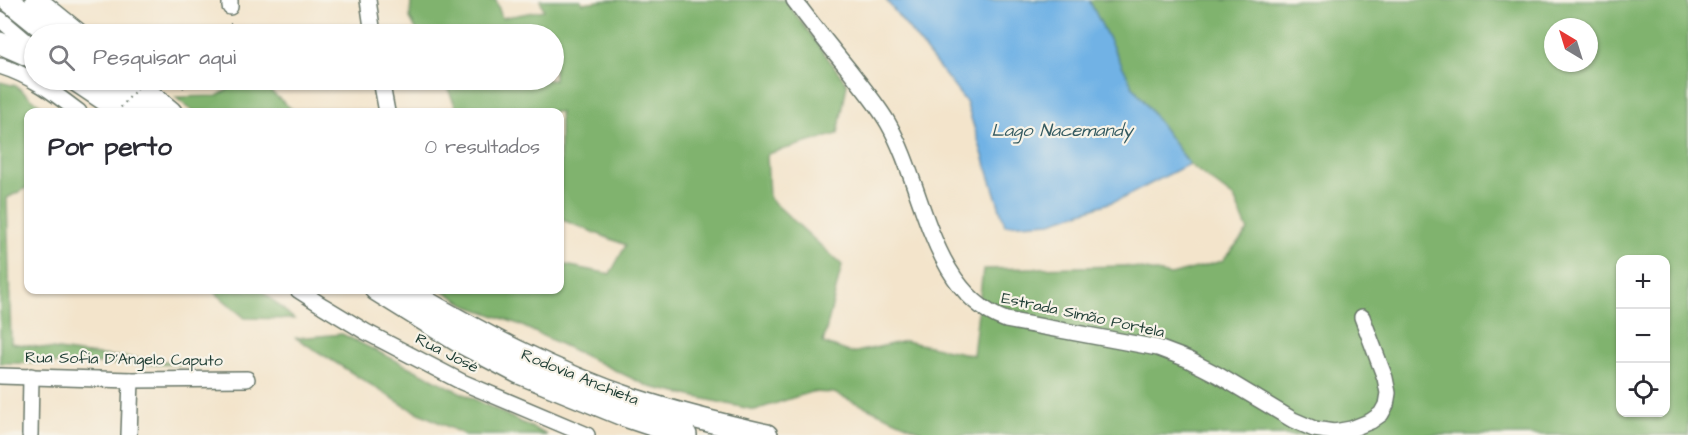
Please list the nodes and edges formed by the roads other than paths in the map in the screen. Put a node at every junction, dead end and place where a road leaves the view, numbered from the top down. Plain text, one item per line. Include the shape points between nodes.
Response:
1 (8, 0) edge
2 (36, 0) edge
3 (368, 0) edge
4 (794, 0) edge
5 (0, 19) edge
6 (38, 24) edge
7 (66, 24) edge
8 (372, 24) edge
9 (24, 39) edge
10 (0, 43) edge
11 (24, 54) edge
12 (0, 66) edge
13 (24, 75) edge
14 (51, 90) edge
15 (90, 90) edge
16 (116, 90) edge
17 (144, 90) edge
18 (383, 90) edge
19 (74, 108) edge
20 (117, 108) edge
21 (139, 108) edge
22 (166, 108) edge
23 (386, 108) edge
24 (304, 294) edge
25 (382, 294) edge
26 (413, 294) edge
27 (1362, 317) dead end
28 (0, 376) edge
29 (31, 376) junction
30 (248, 379) dead end
31 (131, 380) junction
32 (30, 435) edge
33 (129, 435) edge
34 (586, 435) edge
35 (686, 435) edge
36 (767, 435) edge

1 - 6 highway
2 - 7 highway
3 - 8 street
4 - 27 street, Estrada Simão Portela via 878,107 898,142 948,270 969,296 993,315 1158,348 1218,375 1293,420 1334,432 1371,421 1386,405 1385,378
5 - 9 street
10 - 11 highway
12 - 13 street
14 - 19 street
15 - 20 highway
16 - 21 highway
17 - 22 highway
18 - 23 street
24 - 34 street, Rua José via 366,332 462,382
25 - 35 highway, Rodovia Anchieta via 519,373 625,416
26 - 36 highway, Rodovia Anchieta via 466,326 569,375 635,400
28 - 29 street, Rua Sofia D'Angelo Caputo
29 - 31 street, Rua Sofia D'Angelo Caputo
29 - 32 street
30 - 31 street, Rua Sofia D'Angelo Caputo
31 - 33 street

